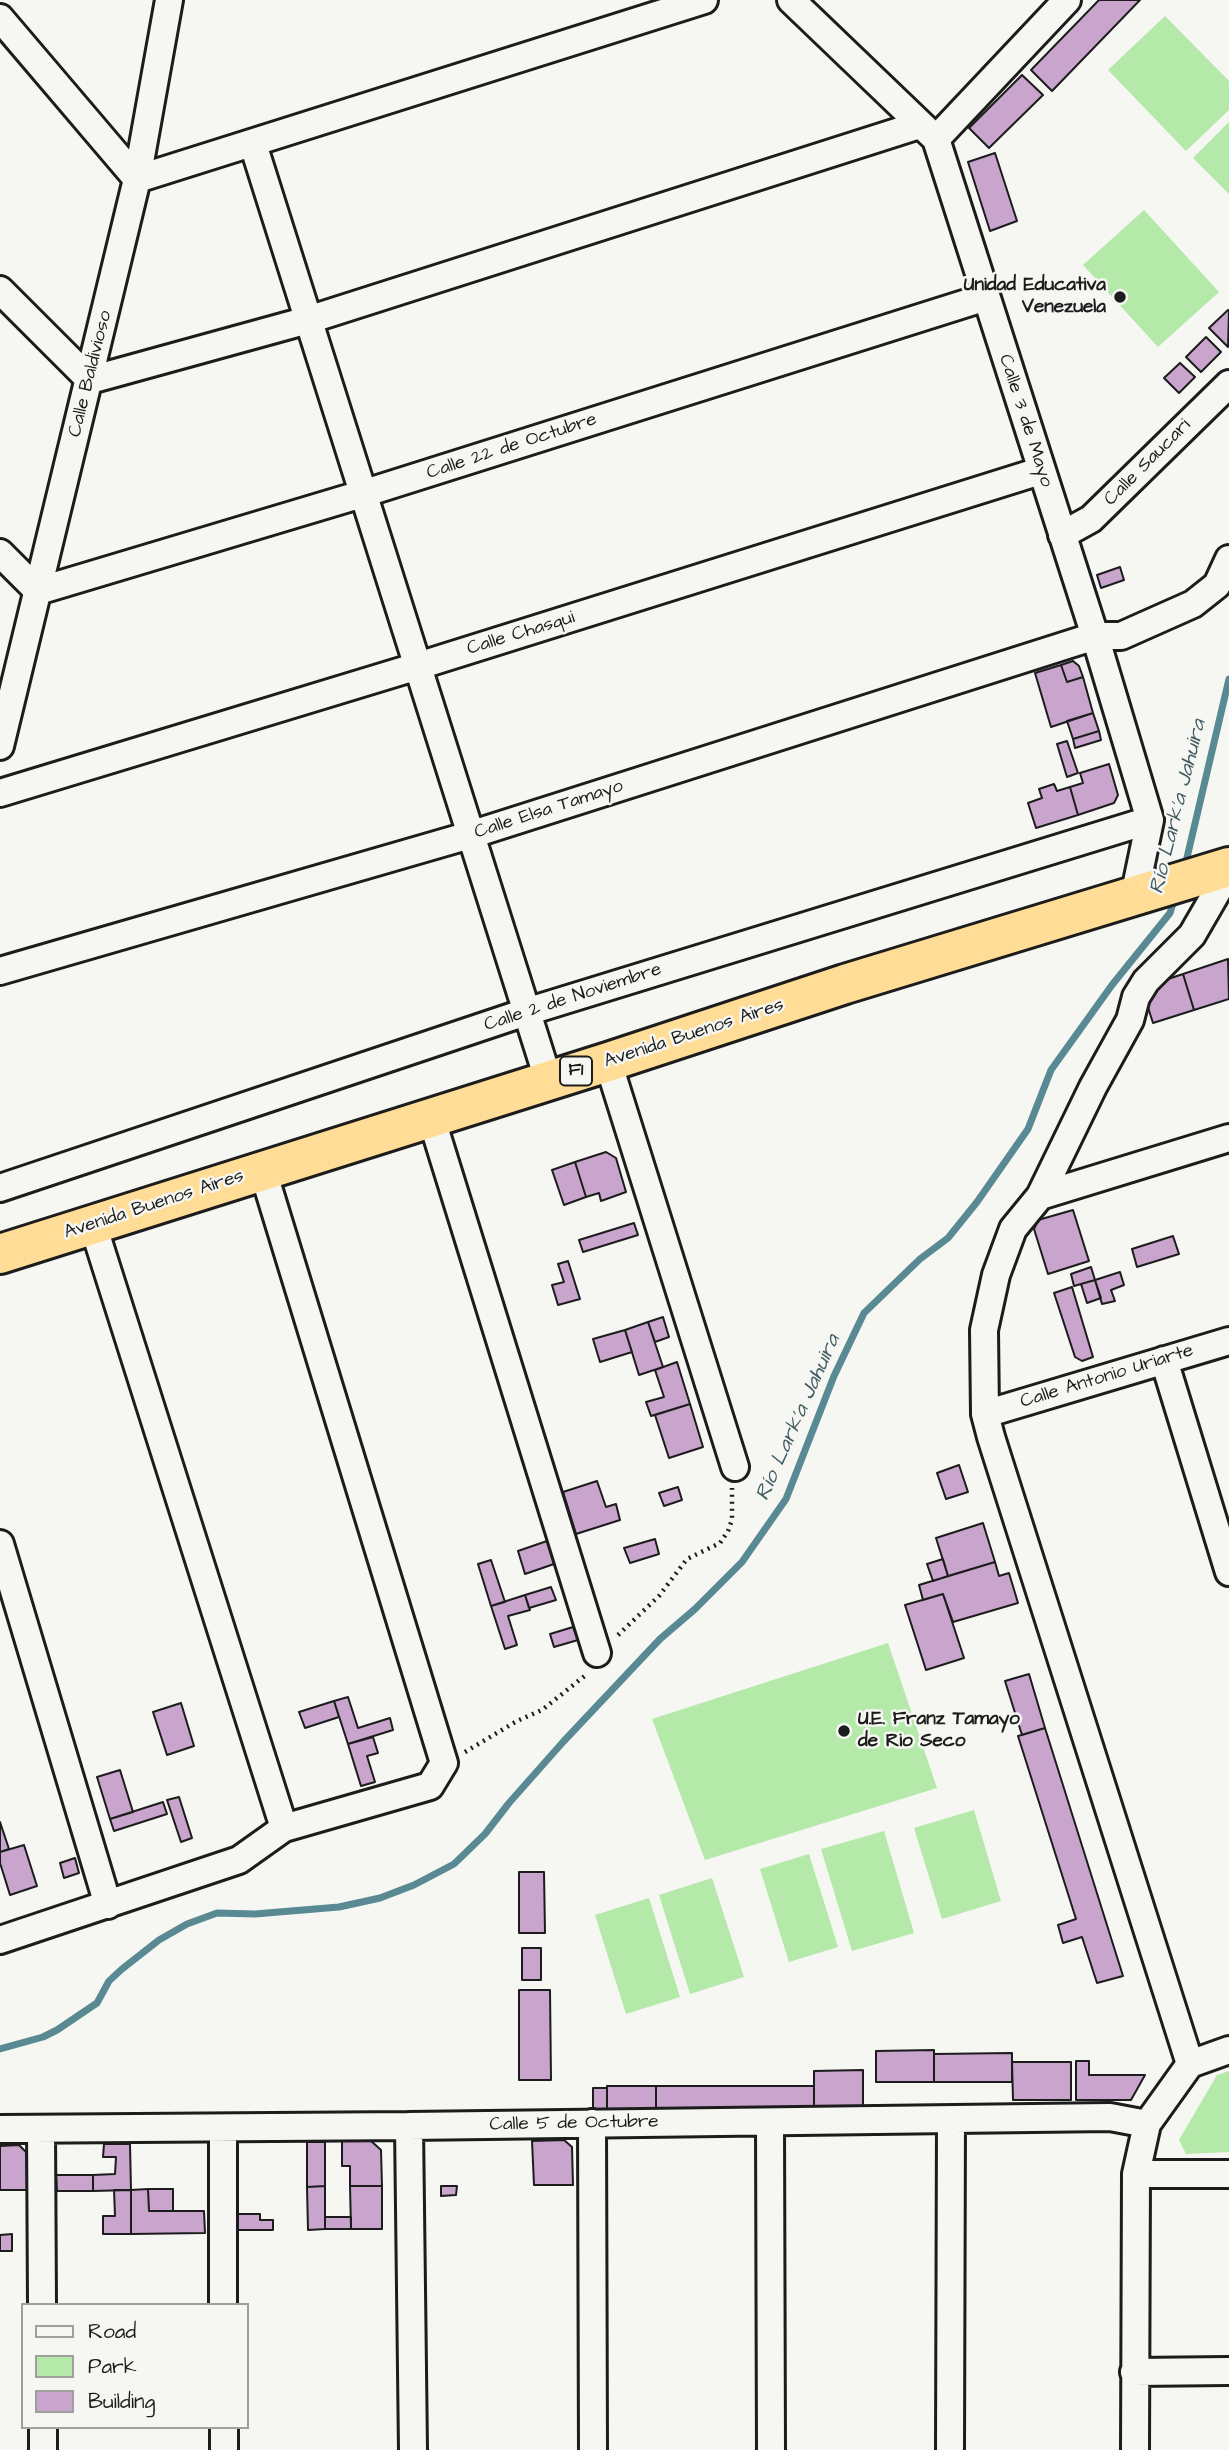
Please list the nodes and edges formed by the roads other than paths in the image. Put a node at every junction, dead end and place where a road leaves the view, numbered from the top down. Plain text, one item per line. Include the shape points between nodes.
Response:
1 (169, 0) edge
2 (704, 0) edge
3 (791, 0) edge
4 (1067, 0) edge
5 (0, 18) edge
6 (928, 132) junction
7 (253, 144) junction
8 (137, 179) junction
9 (0, 290) edge
10 (986, 297) junction
11 (309, 320) junction
12 (90, 380) junction
13 (1229, 384) edge
14 (1040, 471) junction
15 (362, 494) junction
16 (1062, 535) junction
17 (0, 553) edge
18 (1229, 559) edge
19 (38, 591) junction
20 (1095, 636) junction
21 (418, 666) junction
22 (0, 746) edge
23 (0, 793) edge
24 (1150, 820) junction
25 (470, 835) junction
26 (1220, 872) edge
27 (1143, 894) junction
28 (0, 971) edge
29 (526, 1012) junction
30 (608, 1062) junction
31 (548, 1079) junction
32 (431, 1117) junction
33 (1229, 1138) edge
34 (263, 1171) junction
35 (0, 1188) edge
36 (1040, 1196) junction
37 (93, 1224) junction
38 (0, 1254) edge
39 (1229, 1341) edge
40 (1164, 1360) junction
41 (985, 1414) junction
42 (735, 1467) road end
43 (0, 1545) edge
44 (1229, 1572) edge
45 (597, 1653) road end
46 (284, 1828) junction
47 (108, 1905) junction
48 (0, 1940) edge
49 (1229, 2050) edge
50 (1190, 2064) junction
51 (951, 2120) junction
52 (770, 2122) junction
53 (592, 2123) junction
54 (1147, 2124) junction
55 (409, 2126) junction
56 (223, 2128) junction
57 (0, 2129) edge
58 (41, 2129) junction
59 (1136, 2174) junction
60 (1229, 2174) edge
61 (42, 2303) edge
62 (223, 2303) edge
63 (1229, 2371) edge
64 (1134, 2372) junction
65 (43, 2429) edge
66 (224, 2429) edge
67 (43, 2450) edge
68 (224, 2450) edge
69 (413, 2450) edge
70 (593, 2450) edge
71 (771, 2450) edge
72 (950, 2450) edge
73 (1135, 2450) edge

1 - 8 street, Calle Baldivioso
2 - 7 street
3 - 6 street, Calle 3 de Mayo
4 - 6 street
5 - 8 street
6 - 10 street, Calle 3 de Mayo
6 - 11 street
7 - 8 street
7 - 11 street
8 - 12 street, Calle Baldivioso
9 - 12 street
10 - 14 street, Calle 3 de Mayo
10 - 15 street, Calle 22 de Octubre
11 - 12 street
11 - 15 street
12 - 19 street, Calle Baldivioso
13 - 16 street, Calle Saucari via 1091,519
14 - 16 street, Calle 3 de Mayo
14 - 21 street, Calle Chasqui
15 - 19 street, Calle 22 de Octubre
15 - 21 street
16 - 20 street, Calle 3 de Mayo
17 - 19 street
18 - 20 street, Calle Elsa Tamayo via 1217,585 1193,604 1121,636
19 - 22 street, Calle Baldivioso
20 - 24 street, Calle 3 de Mayo
20 - 25 street, Calle Elsa Tamayo
21 - 23 street, Calle Chasqui
21 - 25 street
24 - 27 street, Calle 3 de Mayo
24 - 29 street, Calle 2 de Noviembre
25 - 28 street, Calle Elsa Tamayo
25 - 29 street
26 - 27 highway, Avenida Buenos Aires / F1
26 - 36 street via 1192,935 1136,997 1130,1020
27 - 30 highway, Avenida Buenos Aires / F1
29 - 31 street
29 - 35 street, Calle 2 de Noviembre
30 - 31 highway, Avenida Buenos Aires / F1
30 - 42 street
31 - 32 highway, Avenida Buenos Aires / F1
32 - 34 highway, Avenida Buenos Aires / F1
32 - 45 street
33 - 36 street
34 - 37 highway, Avenida Buenos Aires / F1
34 - 46 street via 444,1763 430,1786
36 - 41 street via 1013,1229 996,1275 984,1330
37 - 38 highway, Avenida Buenos Aires / F1
37 - 46 street
39 - 40 street, Calle Antonio Uriarte
40 - 41 street, Calle Antonio Uriarte
40 - 44 street
41 - 50 street
43 - 47 street
46 - 47 street via 239,1860
47 - 48 street
49 - 50 street
50 - 54 street
51 - 52 street, Calle 5 de Octubre
51 - 54 street, Calle 5 de Octubre via 1110,2117
51 - 72 street
52 - 53 street, Calle 5 de Octubre
52 - 71 street
53 - 55 street, Calle 5 de Octubre
53 - 70 street
54 - 59 street
55 - 56 street, Calle 5 de Octubre
55 - 69 street
56 - 58 street, Calle 5 de Octubre
56 - 62 street
57 - 58 street, Calle 5 de Octubre
58 - 61 street
59 - 60 street
59 - 64 street
63 - 64 street
64 - 73 street
65 - 67 street
66 - 68 street

